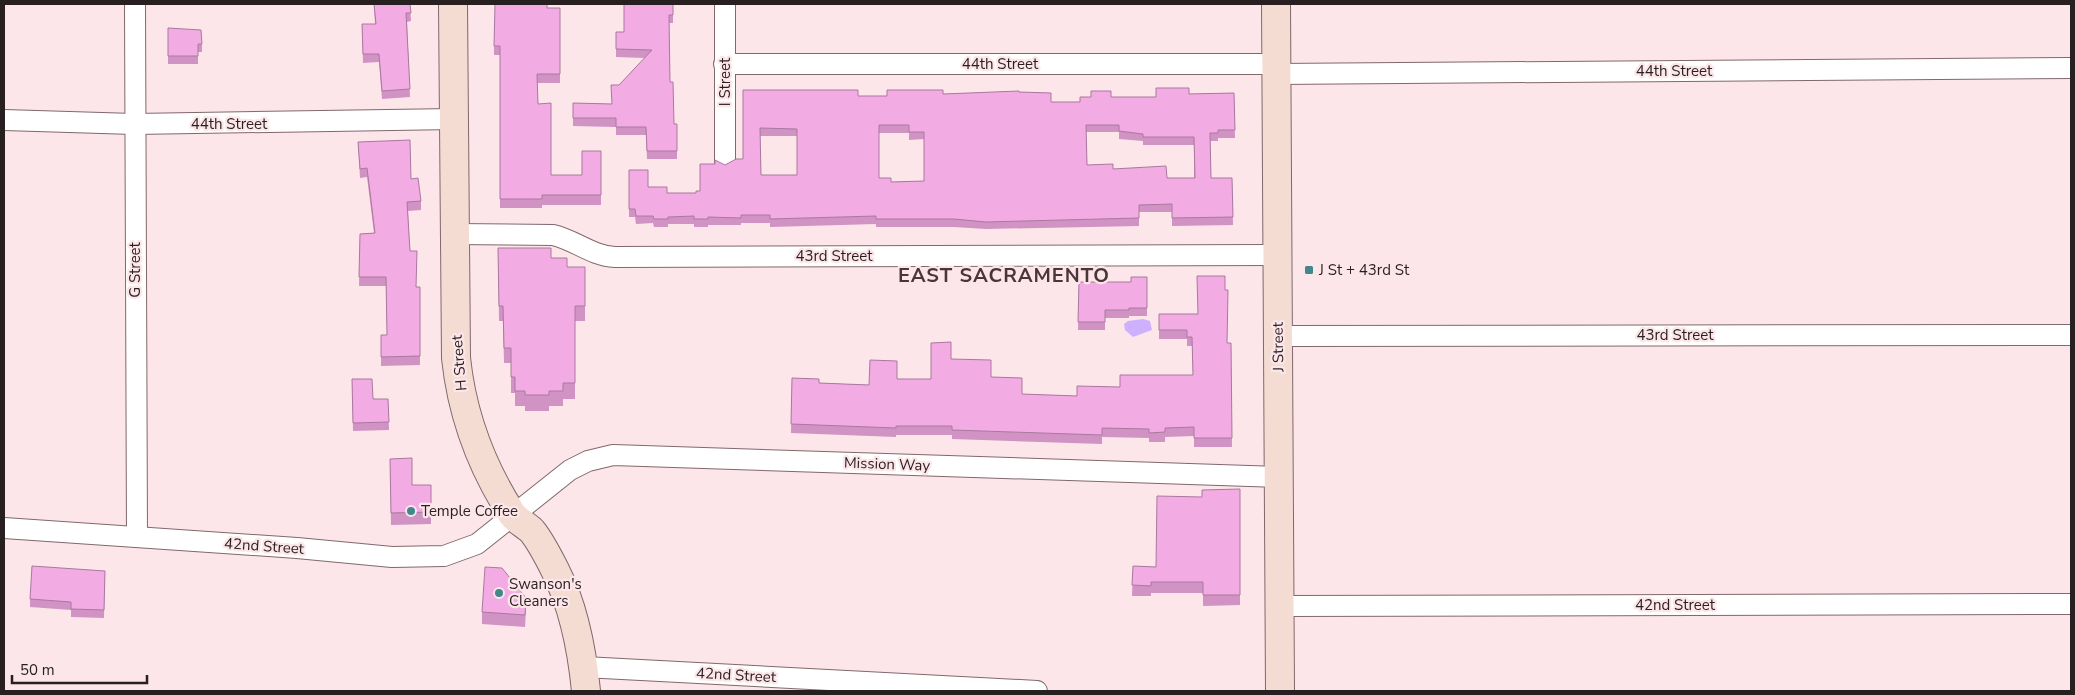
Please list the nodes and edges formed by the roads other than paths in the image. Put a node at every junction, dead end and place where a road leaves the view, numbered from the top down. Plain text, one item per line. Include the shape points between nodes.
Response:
1 (135, 4) edge
2 (453, 4) edge
3 (725, 4) edge
4 (1276, 4) edge
5 (724, 64) junction
6 (2071, 68) edge
7 (1276, 69) junction
8 (454, 119) junction
9 (4, 120) edge
10 (134, 124) junction
11 (724, 161) dead end
12 (454, 234) junction
13 (1278, 255) junction
14 (2071, 335) edge
15 (1278, 336) junction
16 (1279, 477) junction
17 (513, 516) junction
18 (4, 528) edge
19 (137, 537) junction
20 (2071, 604) edge
21 (1280, 606) junction
22 (585, 679) edge
23 (1037, 691) edge
24 (1280, 691) edge

1 - 10 street, G Street
2 - 8 main road, H Street
3 - 5 street, I Street
4 - 7 main road, J Street
5 - 7 street, 44th Street
5 - 11 street, I Street
6 - 7 street, 44th Street
7 - 13 main road, J Street
8 - 10 street, 44th Street
8 - 12 main road, H Street
9 - 10 street, 44th Street
10 - 19 street, G Street
12 - 13 street, 43rd Street via 554,235 595,254 615,257
12 - 17 main road, H Street via 459,386 477,448
13 - 15 main road, J Street
14 - 15 street, 43rd Street
15 - 16 main road, J Street
16 - 17 street, Mission Way via 613,455 588,461 570,470
16 - 21 main road, J Street
17 - 19 street, 42nd Street via 477,544 444,556 422,558
17 - 22 main road, H Street via 532,532 556,571 577,632
18 - 19 street, 42nd Street
20 - 21 street, 42nd Street
21 - 24 main road, J Street
22 - 23 street, 42nd Street

